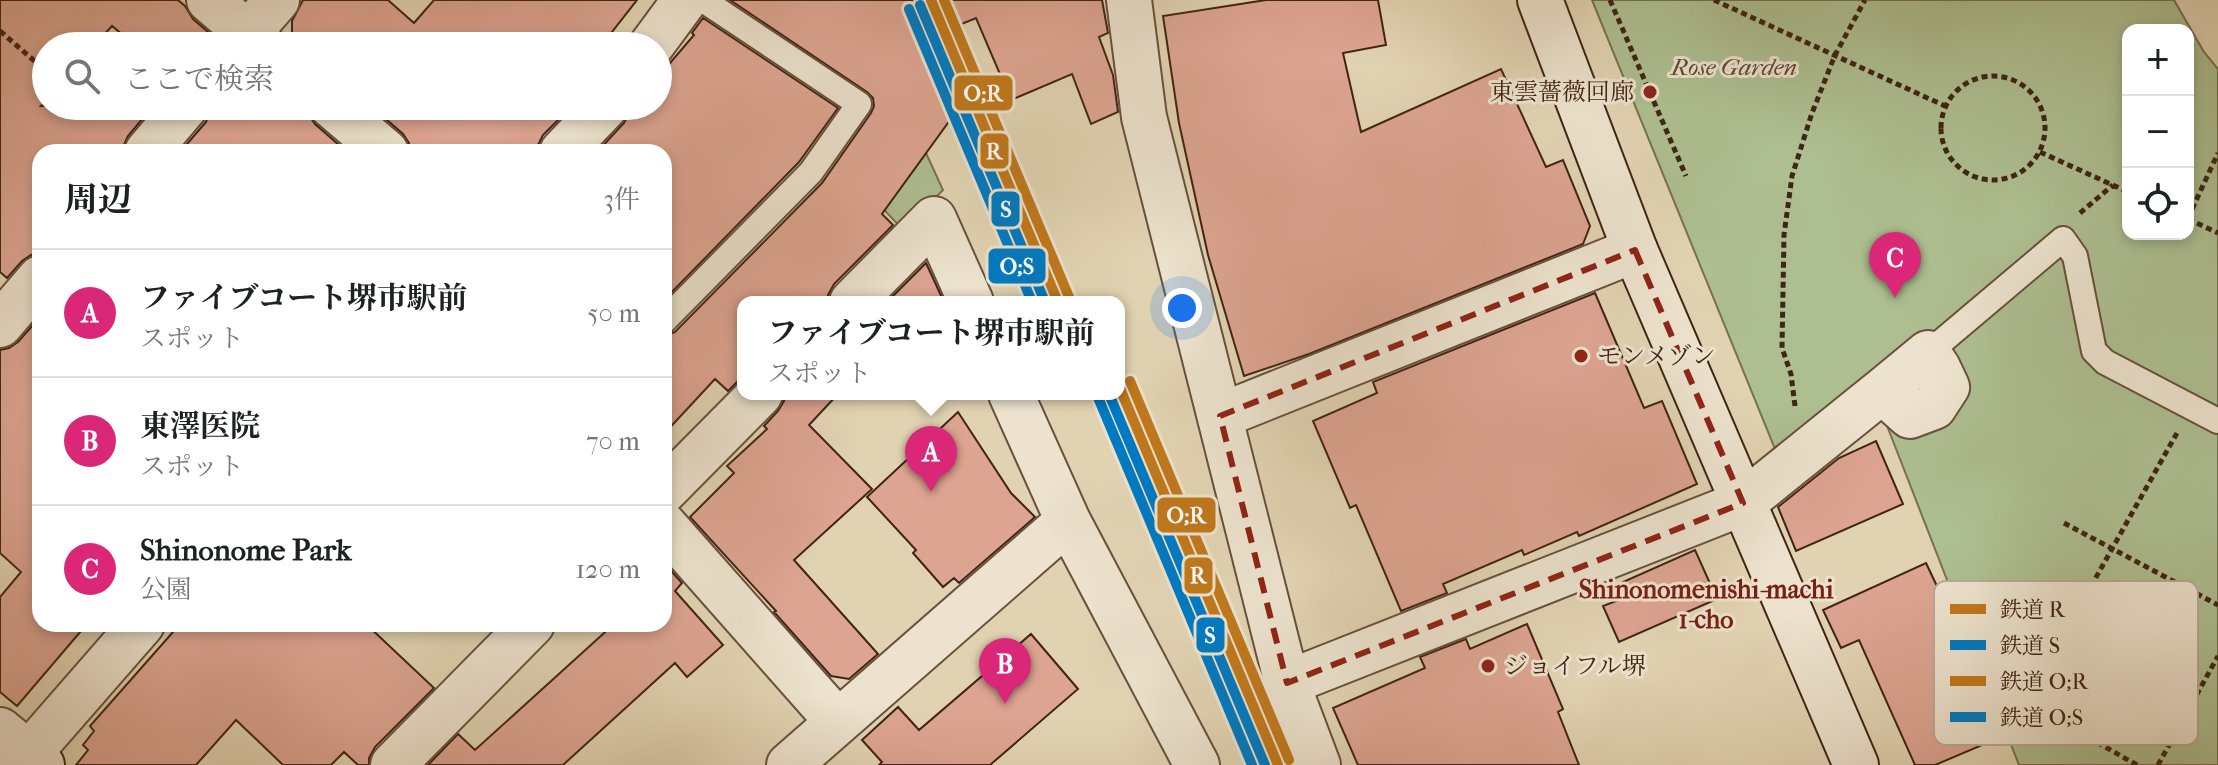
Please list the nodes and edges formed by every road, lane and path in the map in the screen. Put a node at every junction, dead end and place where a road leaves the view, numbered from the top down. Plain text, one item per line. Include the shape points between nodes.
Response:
1 (209, 0) edge
2 (277, 0) edge
3 (685, 0) edge
4 (703, 0) edge
5 (1129, 0) edge
6 (1540, 0) edge
7 (1610, 0) edge
8 (1714, 0) edge
9 (1865, 0) edge
10 (0, 31) edge
11 (239, 32) edge
12 (256, 32) edge
13 (661, 32) edge
14 (1835, 55) junction
15 (32, 59) edge
16 (1945, 106) junction
17 (174, 120) edge
18 (348, 120) edge
19 (593, 120) edge
20 (154, 144) edge
21 (377, 144) edge
22 (570, 144) edge
23 (2040, 152) junction
24 (2218, 153) edge
25 (1686, 176) dead end
26 (2113, 185) junction
27 (2122, 189) edge
28 (2194, 205) edge
29 (2194, 221) edge
30 (2218, 233) edge
31 (2063, 239) junction
32 (1635, 250) junction
33 (32, 287) edge
34 (858, 296) edge
35 (968, 296) edge
36 (672, 313) edge
37 (0, 325) edge
38 (1928, 353) joint
39 (754, 400) edge
40 (1014, 400) edge
41 (2192, 407) junction
42 (1220, 416) junction
43 (1796, 420) dead end
44 (2218, 421) edge
45 (672, 483) edge
46 (1743, 503) junction
47 (1068, 521) junction
48 (2064, 523) dead end
49 (672, 534) edge
50 (2112, 549) junction
51 (2094, 581) edge
52 (2173, 581) edge
53 (2198, 594) edge
54 (2218, 605) edge
55 (135, 632) edge
56 (524, 632) edge
57 (2218, 656) edge
58 (1287, 683) junction
59 (2198, 692) edge
60 (838, 722) junction
61 (2102, 745) edge
62 (2169, 745) edge
63 (22, 754) edge
64 (393, 765) edge
65 (789, 765) edge
66 (1197, 765) edge
67 (1318, 765) edge
68 (1856, 765) edge
69 (2137, 765) edge
70 (2158, 765) edge

1 - 11 street
2 - 12 street
3 - 13 street
4 - 36 lane via 859,104 811,172
5 - 42 street via 1144,117
6 - 32 street
7 - 25 path
8 - 14 path
9 - 14 path
10 - 15 path
14 - 16 path
14 - 43 path via 1792,176 1784,235 1782,348
16 - 23 path via 1944,147 1962,171 1990,181 2019,174
16 - 23 path via 1955,91 1981,76 2011,78 2035,95 2046,123
17 - 20 street
18 - 21 street
19 - 22 street
23 - 26 path
24 - 28 path
26 - 27 path
26 - 31 path via 2069,224
29 - 30 path
31 - 38 lane
31 - 41 lane via 2075,256 2094,351 2105,362
32 - 42 street
32 - 46 street
33 - 37 street
34 - 35 street via 934,219
38 - 46 street via 1947,387 1934,407 1910,416 1882,391
39 - 45 street
40 - 47 street
41 - 44 lane
41 - 50 path
42 - 58 street
46 - 58 street
46 - 68 street
47 - 60 street
47 - 66 street
48 - 50 path
49 - 60 street
50 - 51 path
50 - 52 path
53 - 54 path
55 - 63 street
56 - 64 street
57 - 59 path
58 - 67 street
60 - 65 street
61 - 69 path
62 - 70 path

